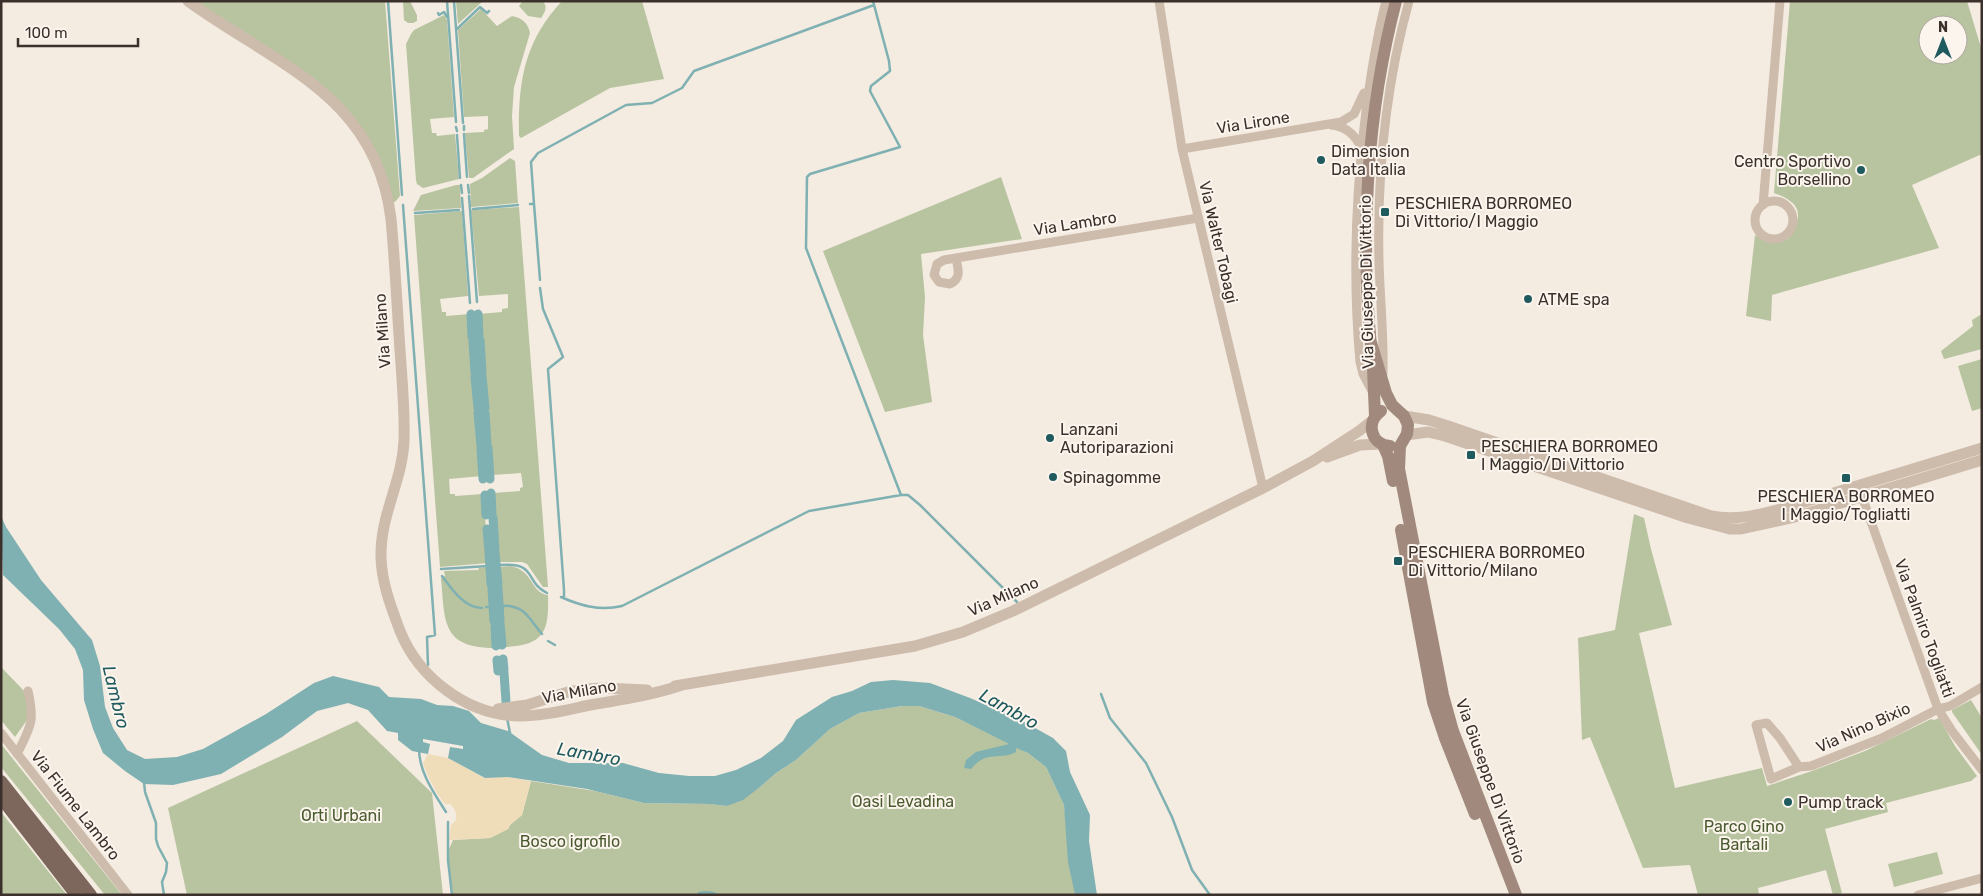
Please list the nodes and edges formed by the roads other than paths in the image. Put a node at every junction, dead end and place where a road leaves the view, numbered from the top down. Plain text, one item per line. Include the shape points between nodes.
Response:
1 (188, 1) edge
2 (1159, 1) edge
3 (1386, 1) edge
4 (1396, 1) edge
5 (1409, 1) edge
6 (1780, 1) edge
7 (1370, 73) junction
8 (1328, 125) junction
9 (1182, 149) junction
10 (1362, 149) junction
11 (1763, 205) junction
12 (1198, 218) junction
13 (956, 258) dead end
14 (1370, 339) junction
15 (1383, 385) junction
16 (1375, 396) junction
17 (1400, 413) junction
18 (1374, 418) junction
19 (1404, 438) junction
20 (1382, 444) junction
21 (1982, 448) edge
22 (1982, 460) edge
23 (1313, 461) junction
24 (1263, 488) junction
25 (1860, 491) junction
26 (682, 685) junction
27 (1982, 687) edge
28 (28, 691) dead end
29 (481, 708) junction
30 (1938, 709) junction
31 (1, 733) edge
32 (17, 754) junction
33 (1799, 767) junction
34 (1982, 770) edge
35 (1, 781) edge
36 (1, 798) edge
37 (1982, 878) edge
38 (76, 895) edge
39 (91, 895) edge
40 (128, 895) edge
41 (1508, 895) edge
42 (1516, 895) edge
43 (1918, 895) edge

1 - 29 street, Via Milano via 325,93 356,127 378,167 391,219 404,426 401,466 382,532 383,578 402,635 417,661 444,688
2 - 9 street, Via Walter Tobagi
3 - 7 street, Via Giuseppe Di Vittorio
4 - 14 main road, Via Giuseppe Di Vittorio via 1382,60 1370,161 1367,249
5 - 15 street, Via Giuseppe Di Vittorio via 1384,139 1379,260
6 - 11 street
7 - 8 street, Via Lirone via 1354,114
7 - 10 street, Via Giuseppe Di Vittorio
8 - 9 street, Via Lirone
8 - 10 street, Via Lirone via 1351,133
9 - 12 street, Via Walter Tobagi
10 - 16 street, Via Giuseppe Di Vittorio via 1355,242 1356,326 1360,362
11 - 11 street via 1755,222 1761,234 1772,239 1785,236 1792,227 1790,210 1780,202
12 - 13 street, Via Lambro
12 - 24 street, Via Walter Tobagi
14 - 15 main road, Via Giuseppe Di Vittorio
14 - 16 main road, Via Giuseppe Di Vittorio
15 - 17 main road, Via Giuseppe Di Vittorio
16 - 18 main road, Via Giuseppe Di Vittorio
17 - 18 main road via 1386,409
17 - 19 main road, Via Giuseppe Di Vittorio via 1408,425
17 - 25 street via 1448,426 1721,518 1756,515
18 - 20 main road, Via Giuseppe Di Vittorio via 1372,433
18 - 23 street, Via Milano
19 - 20 main road via 1393,446
19 - 25 street via 1428,432 1445,436 1688,518 1730,529 1795,517
19 - 42 main road, Via Giuseppe Di Vittorio via 1399,455 1400,477 1443,695 1453,731
20 - 23 street, Via Milano via 1360,445
20 - 41 main road, Via Giuseppe Di Vittorio via 1391,470 1433,702
21 - 25 street
22 - 25 street
23 - 24 street, Via Milano
24 - 26 street, Via Milano via 1021,607 963,632 915,646
25 - 30 street, Via Palmiro Togliatti
26 - 29 street, Via Milano via 643,690 592,688 514,708
26 - 29 street, Via Milano via 647,696 536,715 511,716
27 - 30 street, Via Nino Bixio via 1950,706
28 - 32 street via 33,714
30 - 33 street, Via Nino Bixio via 1882,738 1811,766
30 - 34 street, Via Palmiro Togliatti
31 - 32 street, Via Fiume Lambro
32 - 40 street, Via Fiume Lambro
33 - 33 street, Via Nino Bixio via 1767,723 1756,725 1771,780
35 - 39 main road
36 - 38 main road
37 - 43 street

